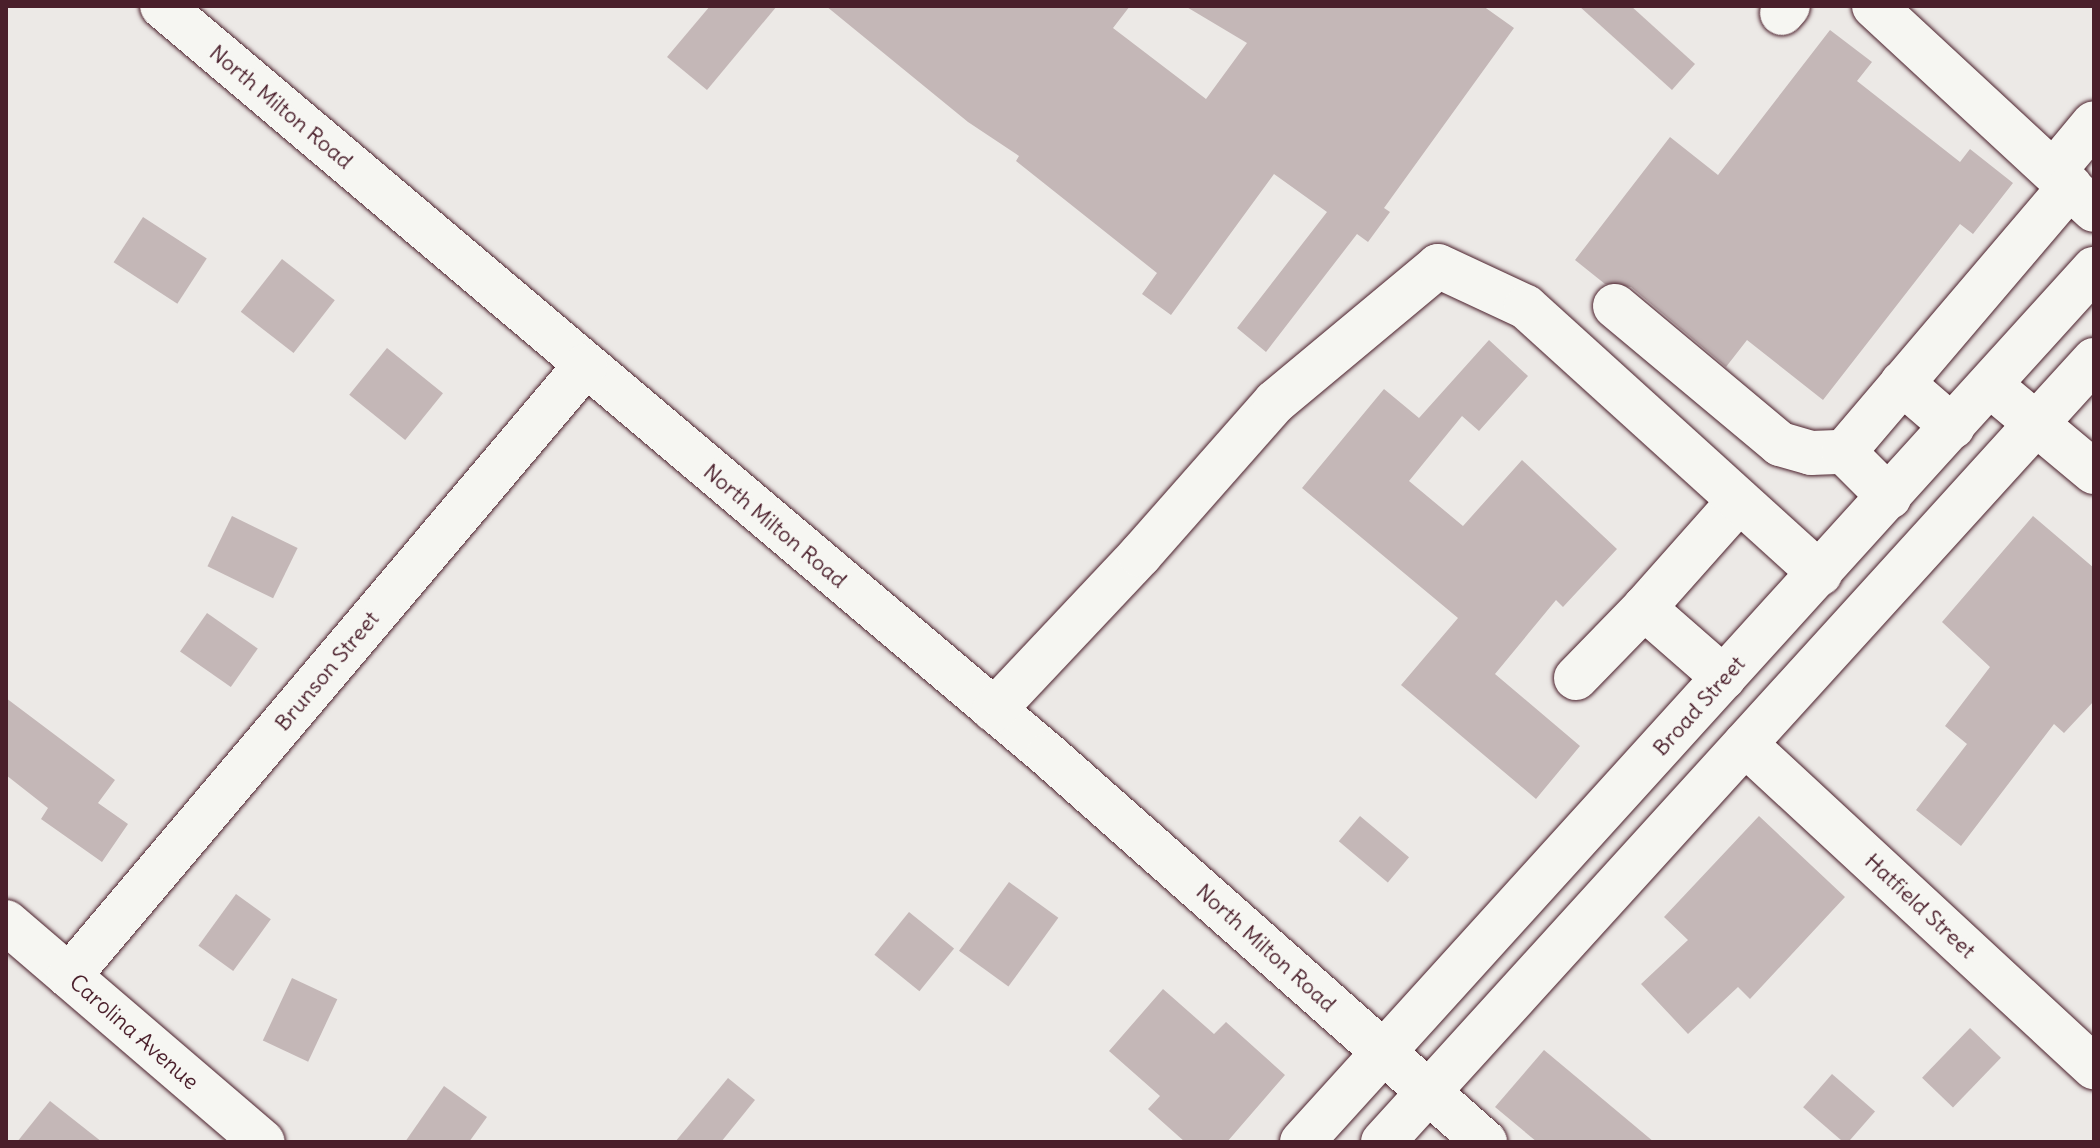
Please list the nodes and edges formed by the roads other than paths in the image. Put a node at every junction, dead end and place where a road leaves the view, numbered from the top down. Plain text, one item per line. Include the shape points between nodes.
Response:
1 (162, 6) edge
2 (1874, 6) edge
3 (2094, 123) edge
4 (2072, 189) edge
5 (2094, 269) edge
6 (1615, 306) dead end
7 (2094, 360) edge
8 (585, 366) junction
9 (1902, 383) junction
10 (1991, 386) junction
11 (2037, 424) junction
12 (1953, 427) junction
13 (1844, 452) junction
14 (2094, 472) edge
15 (1889, 497) junction
16 (1739, 501) junction
17 (1820, 574) junction
18 (1644, 608) junction
19 (1576, 678) dead end
20 (1724, 678) junction
21 (994, 710) junction
22 (1745, 744) junction
23 (6, 922) edge
24 (69, 976) junction
25 (1383, 1052) junction
26 (2094, 1067) edge
27 (1428, 1092) junction
28 (263, 1142) edge
29 (1302, 1142) edge
30 (1383, 1142) edge
31 (1485, 1142) edge

1 - 8 street, North Milton Road
2 - 4 street
3 - 4 street
4 - 9 street
5 - 10 street, Broad Street
6 - 13 street via 1780,444 1811,453
7 - 11 street
8 - 21 street, North Milton Road
8 - 24 street, Brunson Street
9 - 12 street
9 - 13 street
10 - 11 street
10 - 12 street, Broad Street
11 - 14 street
11 - 22 street
12 - 15 street, Broad Street
13 - 15 street
15 - 17 street, Broad Street
16 - 17 street
16 - 18 street
16 - 21 street via 1526,307 1438,266 1275,402
17 - 20 street, Broad Street
18 - 19 street
18 - 20 street
20 - 25 street, Broad Street
21 - 25 street, North Milton Road
22 - 26 street, Hatfield Street
22 - 27 street
23 - 24 street, Carolina Avenue
24 - 28 street, Carolina Avenue
25 - 27 street, North Milton Road
25 - 29 street, Broad Street
27 - 30 street
27 - 31 street, North Milton Road

